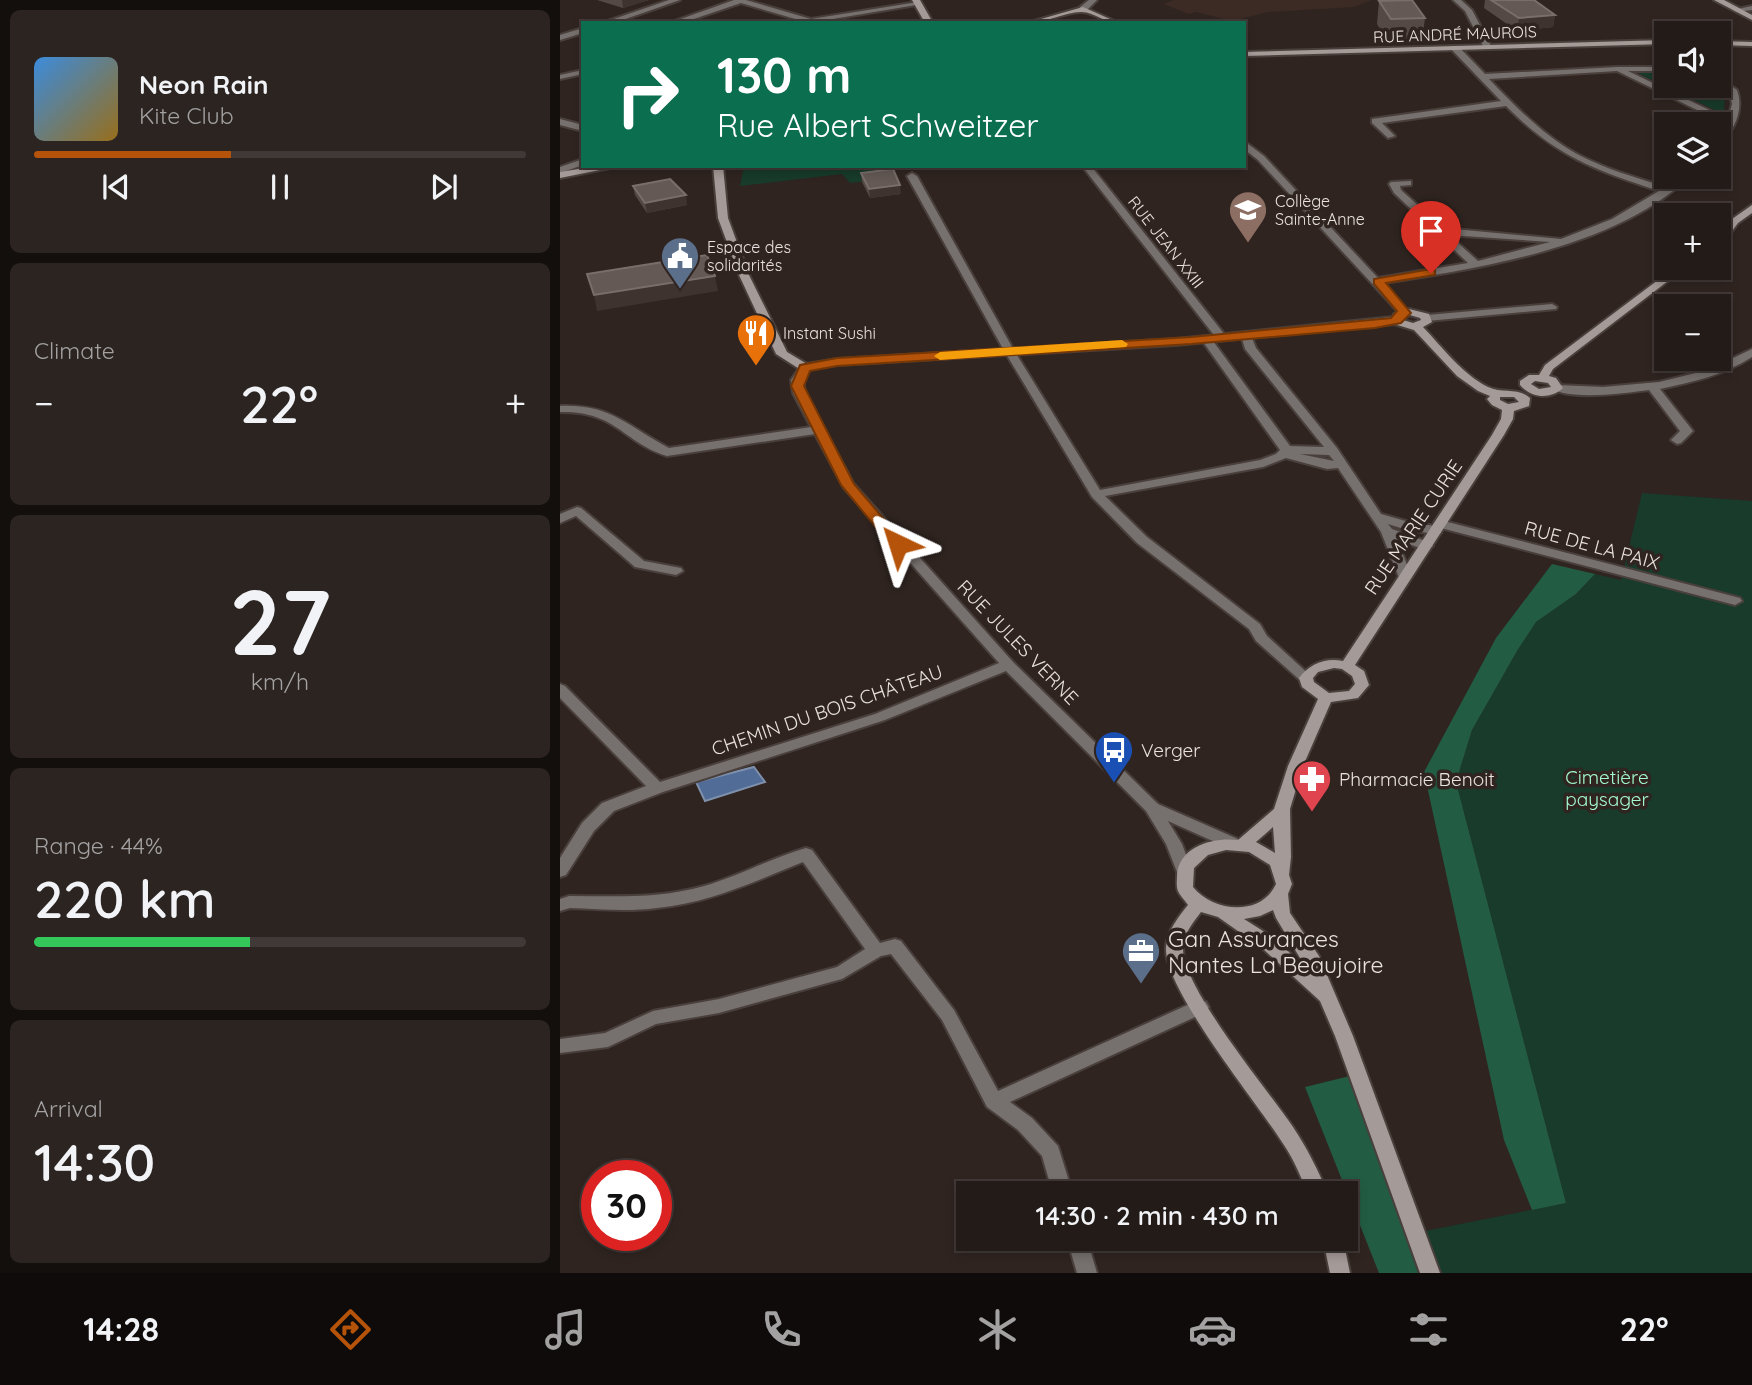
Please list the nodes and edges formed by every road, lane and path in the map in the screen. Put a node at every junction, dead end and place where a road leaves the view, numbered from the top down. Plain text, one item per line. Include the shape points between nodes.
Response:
1 (676, 0) edge
2 (1090, 0) edge
3 (1457, 0) edge
4 (1718, 0) edge
5 (739, 1) edge
6 (917, 2) edge
7 (1752, 8) edge
8 (1083, 9) junction
9 (1737, 10) junction
10 (1752, 18) edge
11 (612, 21) edge
12 (684, 21) edge
13 (928, 21) edge
14 (1038, 21) edge
15 (1110, 21) edge
16 (560, 26) edge
17 (580, 31) edge
18 (560, 38) edge
19 (1654, 42) edge
20 (1731, 44) edge
21 (1487, 46) junction
22 (1752, 46) edge
23 (1455, 48) junction
24 (1246, 54) edge
25 (1617, 69) junction
26 (1654, 69) edge
27 (581, 72) edge
28 (560, 77) edge
29 (1482, 77) junction
30 (1731, 90) edge
31 (1507, 103) junction
32 (1708, 112) edge
33 (560, 122) edge
34 (1731, 123) edge
35 (581, 127) edge
36 (1391, 136) dead end
37 (1246, 146) edge
38 (581, 163) edge
39 (597, 168) edge
40 (718, 168) edge
41 (1088, 168) edge
42 (560, 172) edge
43 (912, 176) dead end
44 (1408, 183) dead end
45 (1666, 190) joint
46 (1752, 208) edge
47 (1752, 220) edge
48 (1731, 226) edge
49 (1438, 231) junction
50 (1731, 232) edge
51 (1565, 241) junction
52 (1477, 266) junction
53 (1664, 280) edge
54 (1378, 281) junction
55 (1552, 307) dead end
56 (1401, 316) junction
57 (1427, 318) junction
58 (1418, 327) junction
59 (1246, 335) junction
60 (1220, 337) junction
61 (1206, 339) junction
62 (1009, 351) junction
63 (1752, 352) edge
64 (805, 368) junction
65 (1543, 377) junction
66 (1524, 383) junction
67 (1651, 385) junction
68 (1557, 387) junction
69 (1501, 393) junction
70 (1541, 393) junction
71 (1525, 401) junction
72 (561, 408) edge
73 (1508, 408) junction
74 (817, 430) junction
75 (1677, 440) dead end
76 (1285, 452) junction
77 (1333, 452) junction
78 (1342, 464) junction
79 (1096, 494) junction
80 (1378, 517) junction
81 (560, 519) edge
82 (1438, 527) junction
83 (1387, 532) junction
84 (1426, 546) junction
85 (676, 571) dead end
86 (1405, 578) junction
87 (1735, 601) dead end
88 (1009, 665) junction
89 (1347, 666) junction
90 (1306, 678) junction
91 (560, 689) edge
92 (1326, 698) junction
93 (657, 788) junction
94 (1152, 807) junction
95 (1282, 811) junction
96 (1238, 844) junction
97 (560, 870) edge
98 (1185, 873) junction
99 (1282, 873) junction
100 (1280, 894) junction
101 (1199, 903) junction
102 (560, 905) edge
103 (1224, 914) junction
104 (876, 951) junction
105 (1331, 1002) junction
106 (1199, 1007) junction
107 (560, 1046) edge
108 (994, 1101) junction
109 (1059, 1181) edge
110 (1311, 1181) edge
111 (1081, 1251) edge
112 (1335, 1251) edge
113 (1087, 1273) edge
114 (1340, 1273) edge
115 (1430, 1273) edge

1 - 11 street
2 - 8 street
3 - 21 street via 1468,10
4 - 9 main road
5 - 6 street via 811,21
5 - 12 street
6 - 13 main road
7 - 9 street
8 - 14 main road
8 - 15 main road
9 - 10 main road
16 - 17 street
17 - 18 street
19 - 21 main road, RUE ANDRÉ MAUROIS
20 - 22 main road
21 - 23 main road, RUE ANDRÉ MAUROIS
23 - 24 main road, RUE ANDRÉ MAUROIS
23 - 29 street
25 - 26 street
25 - 29 street
25 - 32 street
27 - 28 street
29 - 31 street
30 - 34 street via 1735,93
31 - 36 street via 1375,121
31 - 45 street via 1563,150
33 - 35 street
37 - 54 street
38 - 42 street
39 - 42 main road
40 - 64 main road via 723,218 744,275 782,354
41 - 60 street, RUE JEAN XXIII
43 - 62 street
44 - 49 street via 1394,184
45 - 51 street via 1612,222
46 - 48 main road
47 - 50 main road
49 - 51 street
49 - 52 street
51 - 52 street
52 - 54 street
53 - 65 main road via 1549,367
54 - 56 street
55 - 57 street
56 - 57 main road via 1418,313
56 - 58 main road via 1404,325
56 - 59 main road
57 - 58 main road
58 - 69 main road via 1472,383
59 - 60 main road
59 - 77 street via 1251,349
60 - 61 main road
61 - 62 main road
61 - 76 street
62 - 64 main road
62 - 79 street
63 - 67 street via 1739,363 1697,379
64 - 74 street, RUE JULES VERNE via 797,386
65 - 66 main road via 1530,377
65 - 68 main road
66 - 69 main road
66 - 70 main road
67 - 68 street via 1586,391
67 - 75 street via 1687,430
68 - 70 main road
69 - 71 main road
69 - 73 main road via 1495,402
70 - 71 main road
71 - 73 main road
72 - 74 street via 613,416 667,452
73 - 82 main road, RUE MARIE CURIE via 1499,435
74 - 88 street, RUE JULES VERNE via 848,485 872,516
76 - 77 street
76 - 78 street via 1327,465
76 - 79 street via 1263,463
77 - 78 street
78 - 80 street
79 - 90 street via 1143,540 1255,627 1261,638
80 - 82 street, RUE DE LA PAIX via 1407,526
80 - 83 street
81 - 85 street via 577,511 640,564
82 - 84 main road, RUE MARIE CURIE
82 - 87 street, RUE DE LA PAIX
83 - 84 street
83 - 86 street
84 - 86 main road, RUE MARIE CURIE
86 - 89 main road, RUE MARIE CURIE
88 - 93 street, CHEMIN DU BOIS CHÂTEAU via 880,717
88 - 94 street, RUE JULES VERNE
89 - 90 main road via 1319,665
89 - 92 main road via 1362,680 1359,690 1345,698
90 - 92 main road via 1311,690
91 - 93 street
92 - 95 main road via 1300,754
93 - 97 street, CHEMIN DU BOIS CHÂTEAU via 608,807 588,827
94 - 96 street, RUE JULES VERNE
94 - 98 street, RUE JULES VERNE
95 - 96 main road
95 - 99 main road via 1286,853
96 - 98 main road via 1203,850
96 - 99 main road via 1270,856
98 - 101 main road via 1189,892
99 - 100 main road
100 - 103 main road via 1257,911
100 - 105 main road via 1282,914 1310,956
101 - 103 main road
101 - 106 main road via 1174,948 1178,968
102 - 104 street via 690,897 806,854
103 - 105 main road via 1268,943
104 - 107 street via 842,972 719,1006 653,1018 608,1040
104 - 108 street via 895,946 903,956 948,1015
105 - 115 main road
106 - 108 street
106 - 110 main road via 1287,1133
108 - 109 street via 1025,1124 1051,1152
111 - 113 street
112 - 114 main road

